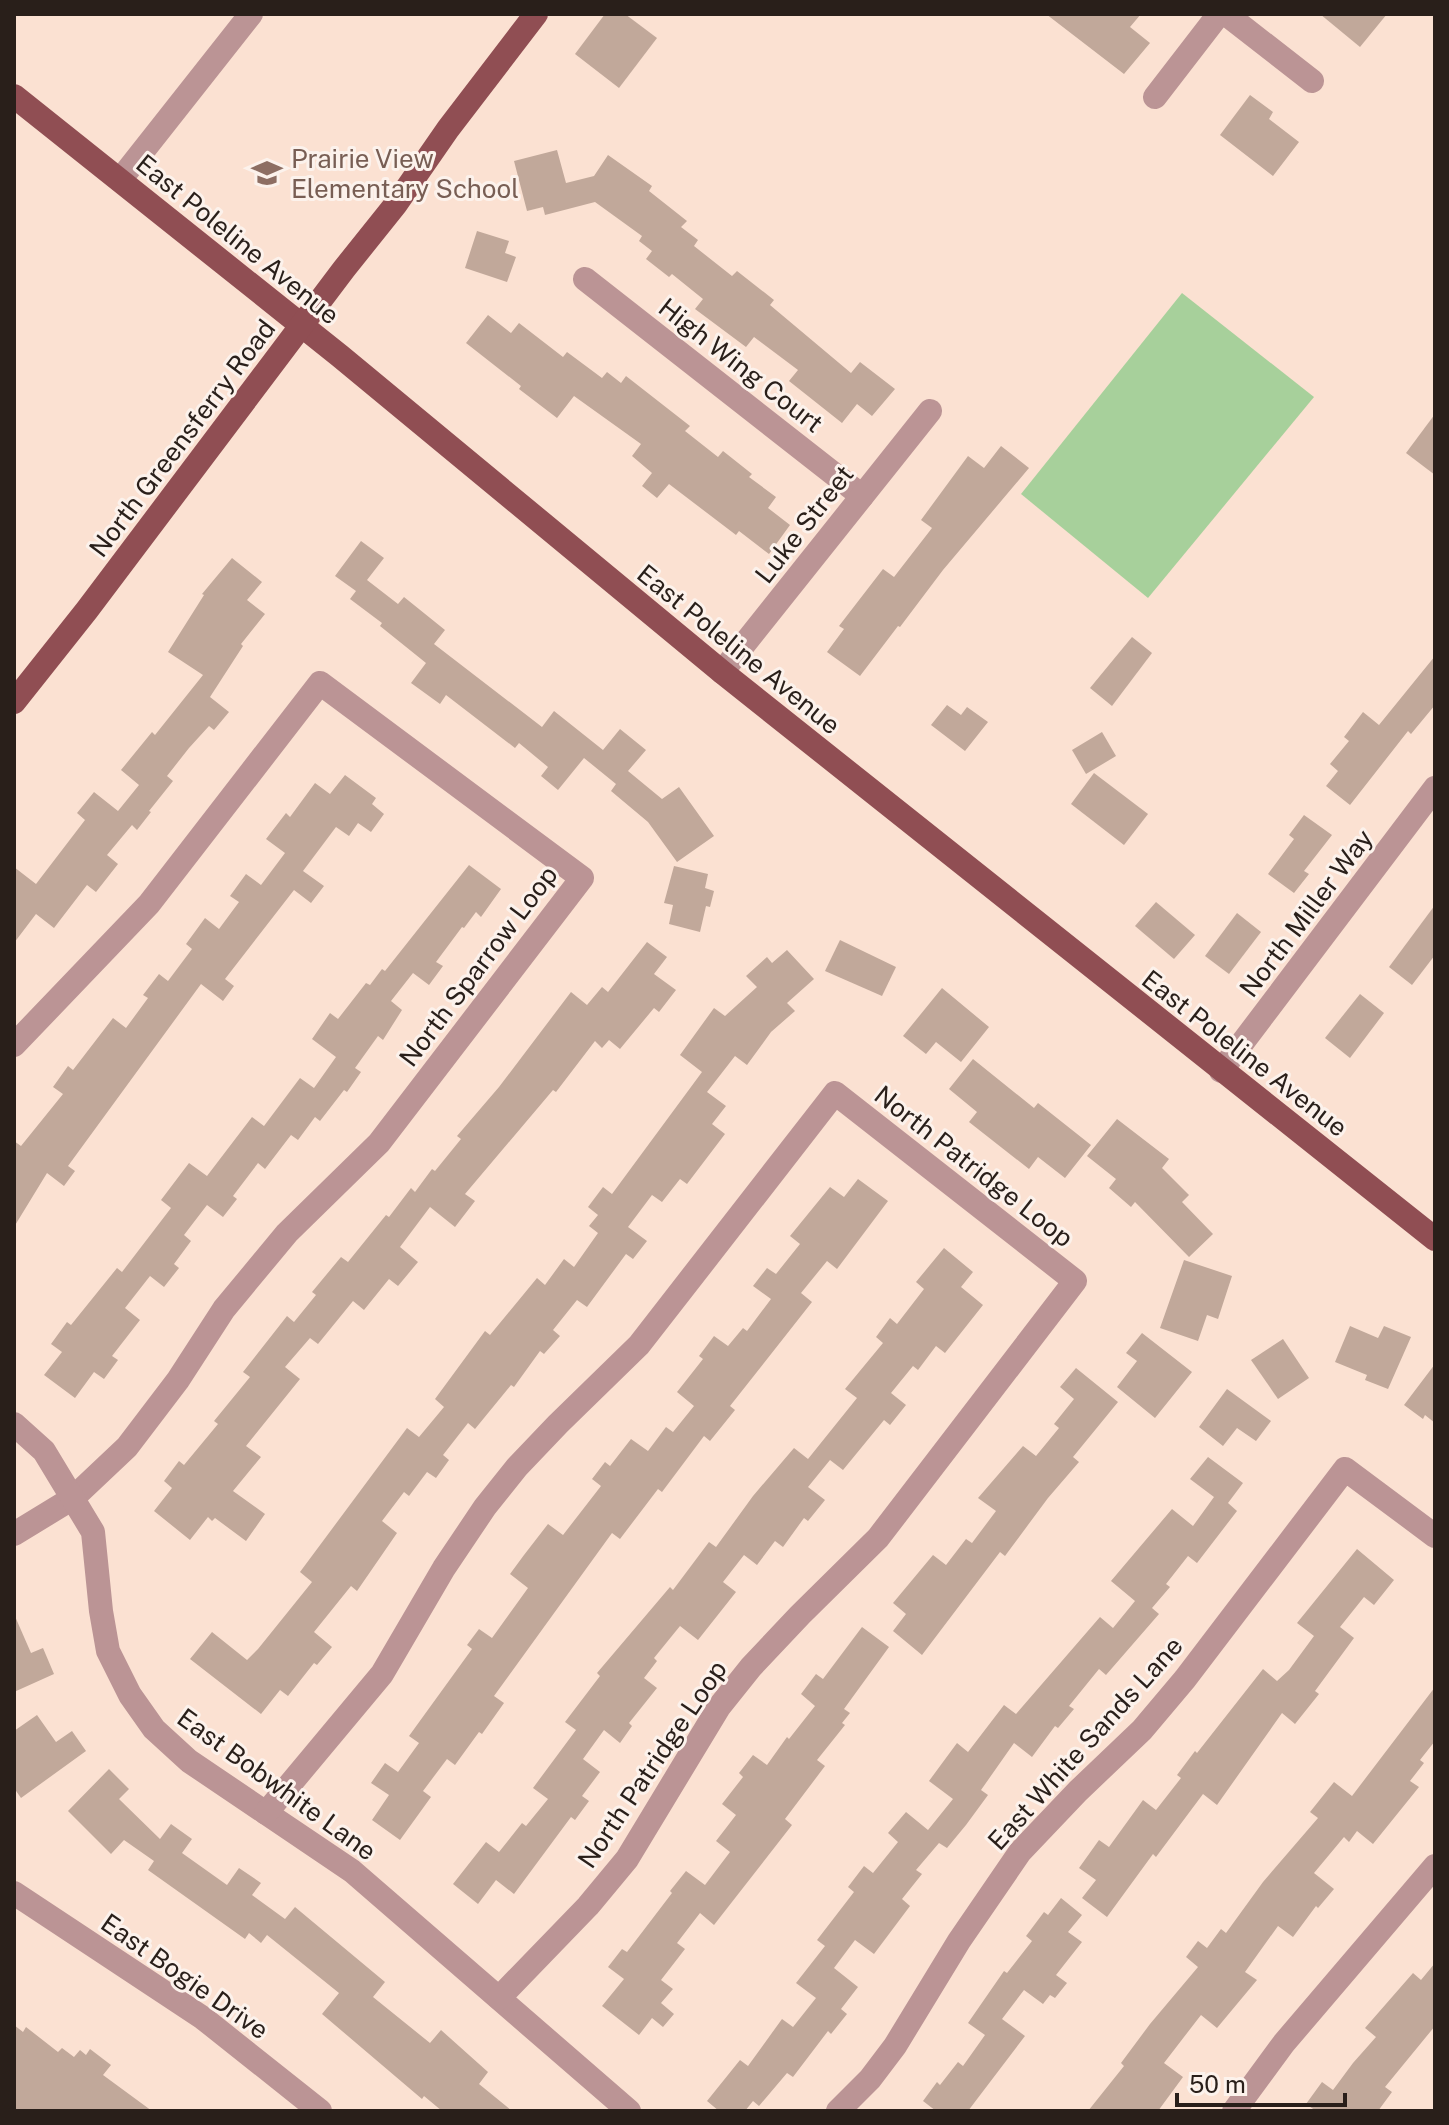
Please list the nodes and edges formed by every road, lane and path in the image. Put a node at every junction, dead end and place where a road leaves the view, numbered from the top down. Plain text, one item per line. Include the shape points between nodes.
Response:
1 (251, 14) edge
2 (536, 14) edge
3 (1219, 14) edge
4 (1226, 14) edge
5 (1312, 81) dead end
6 (14, 96) edge
7 (1155, 97) dead end
8 (120, 180) junction
9 (585, 279) dead end
10 (301, 326) junction
11 (930, 411) dead end
12 (862, 496) junction
13 (722, 672) junction
14 (14, 702) edge
15 (1435, 788) edge
16 (14, 1045) edge
17 (1221, 1071) junction
18 (1435, 1239) edge
19 (14, 1424) edge
20 (73, 1498) junction
21 (14, 1534) edge
22 (1435, 1536) edge
23 (266, 1813) junction
24 (1435, 1866) edge
25 (14, 1893) edge
26 (499, 1998) junction
27 (314, 2109) edge
28 (629, 2111) edge
29 (838, 2111) edge
30 (1234, 2111) edge

1 - 8 street
2 - 10 main road, North Greensferry Road
3 - 7 street
4 - 5 street
6 - 8 main road, East Poleline Avenue
8 - 10 main road, East Poleline Avenue
9 - 12 street, High Wing Court
10 - 13 main road, East Poleline Avenue
10 - 14 main road, North Greensferry Road
11 - 12 street, Luke Street
12 - 13 street, Luke Street
13 - 17 main road, East Poleline Avenue
15 - 17 street, North Miller Way
16 - 20 street, North Sparrow Loop via 149,904 320,683 582,878 379,1143 287,1233 224,1309 127,1447
17 - 18 main road, East Poleline Avenue
19 - 20 street, East Bobwhite Lane via 44,1451
20 - 21 street, North Sparrow Loop
20 - 23 street, East Bobwhite Lane via 93,1532 108,1651 130,1695 154,1729 189,1761
22 - 29 street, East White Sands Lane via 1345,1469 1142,1730 1020,1852 895,2046
23 - 26 street, East Bobwhite Lane via 352,1871
23 - 26 street, North Patridge Loop via 382,1674 485,1507 517,1467 639,1345 835,1093 1075,1281 878,1538 751,1667 719,1707 627,1859
24 - 30 street via 1284,2043
25 - 27 street, East Bogie Drive via 203,2018
26 - 28 street, East Bobwhite Lane

